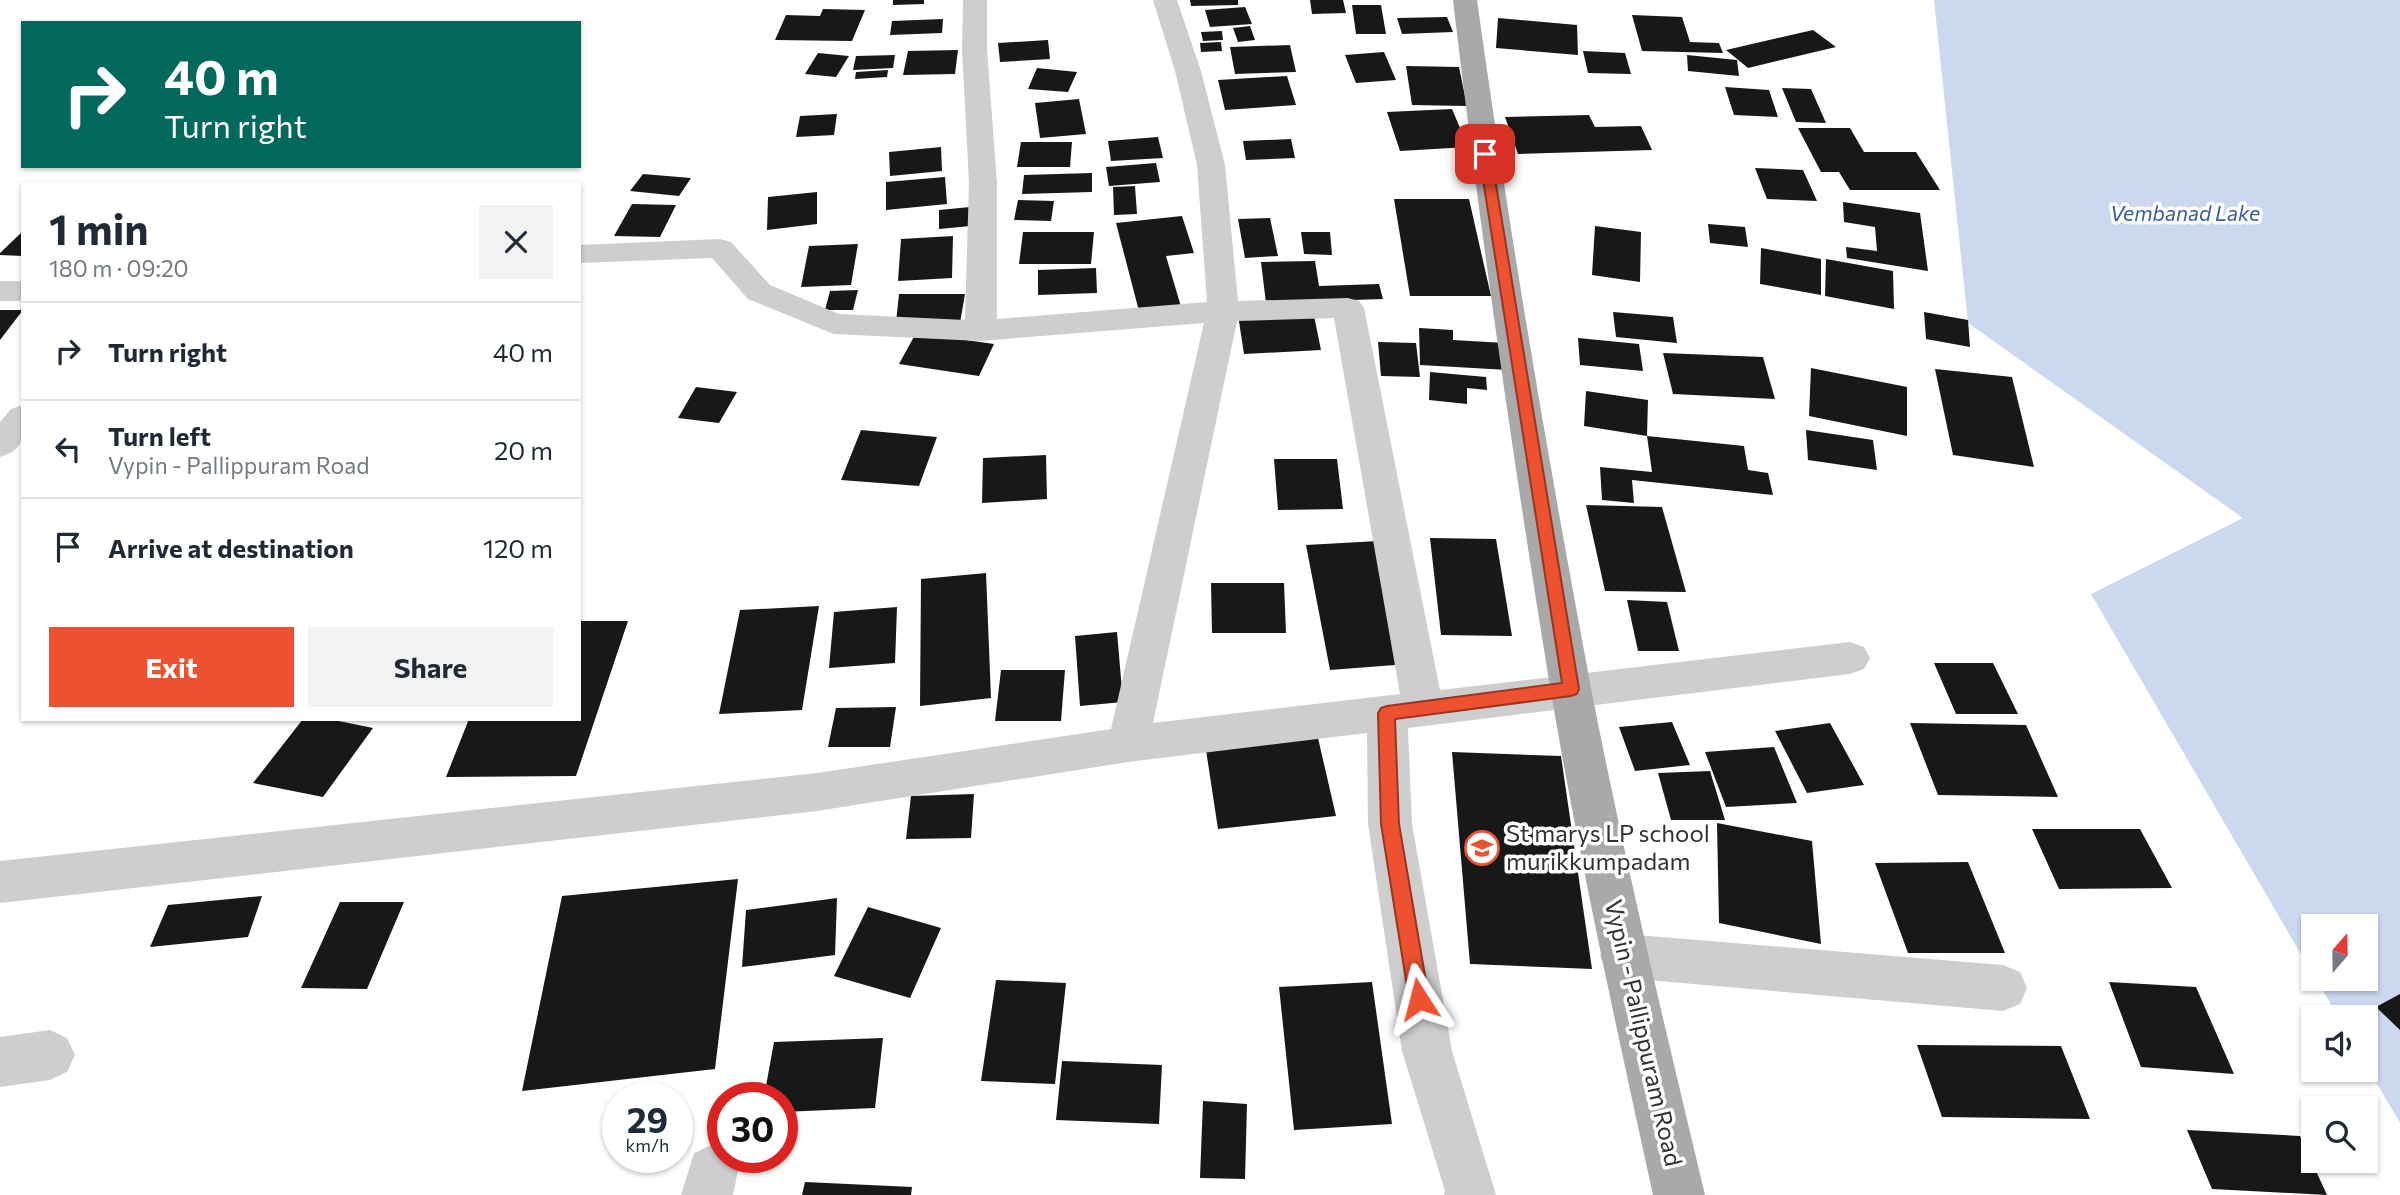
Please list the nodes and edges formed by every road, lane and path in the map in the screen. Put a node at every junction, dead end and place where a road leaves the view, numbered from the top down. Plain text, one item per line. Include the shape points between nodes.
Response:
1 (975, 0) edge
2 (1165, 0) edge
3 (1465, 0) edge
4 (581, 254) edge
5 (0, 291) edge
6 (21, 291) edge
7 (1223, 311) junction
8 (980, 331) junction
9 (21, 419) edge
10 (0, 444) edge
11 (1850, 658) dead end
12 (1571, 689) junction
13 (1405, 711) junction
14 (1128, 744) junction
15 (0, 882) edge
16 (1624, 956) junction
17 (2003, 988) dead end
18 (50, 1055) dead end
19 (0, 1062) edge
20 (1470, 1195) edge
21 (1679, 1195) edge

1 - 8 street via 972,34 985,250
2 - 7 street via 1211,165
3 - 12 main road, Vypin - Pallippuram Road via 1491,202
4 - 8 street via 720,248 759,292 834,324
5 - 6 street
7 - 8 street
7 - 13 street via 1348,307
7 - 14 street
9 - 10 street
11 - 12 street
12 - 13 street
12 - 16 main road, Vypin - Pallippuram Road
13 - 14 street
13 - 20 street via 1390,824 1427,1051
14 - 15 street via 817,792
16 - 17 street
16 - 21 main road, Vypin - Pallippuram Road
18 - 19 street

